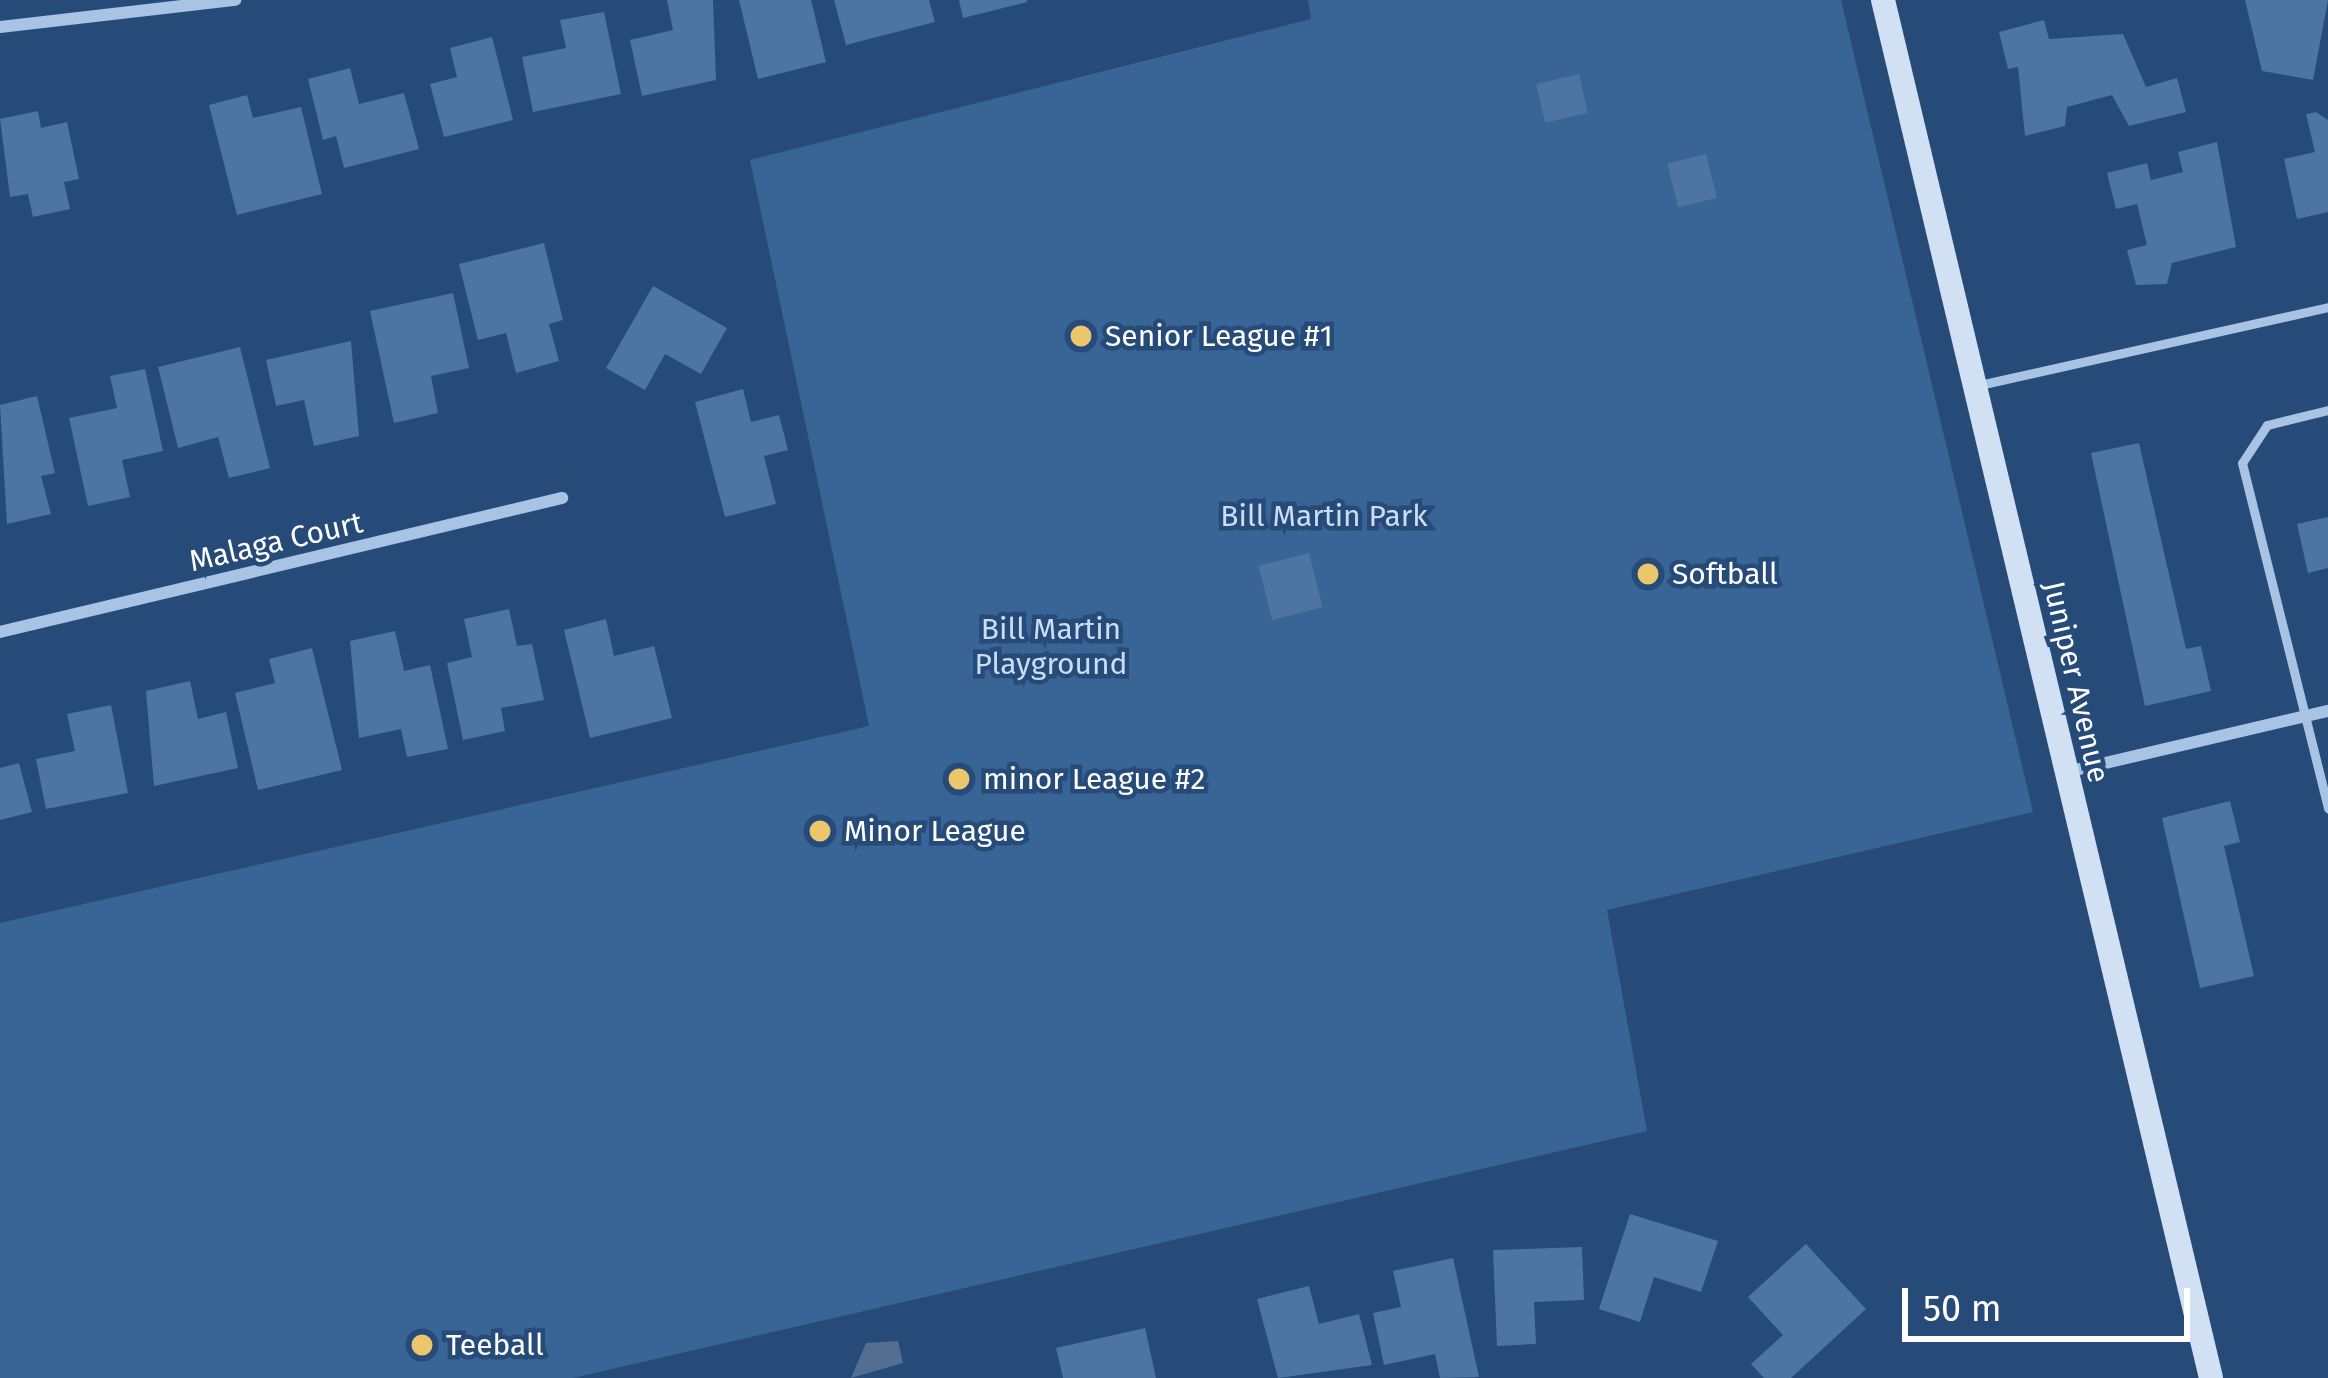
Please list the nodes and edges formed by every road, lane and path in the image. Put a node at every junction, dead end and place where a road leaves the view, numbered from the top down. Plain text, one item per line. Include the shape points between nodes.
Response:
1 (235, 0) edge
2 (1883, 0) edge
3 (0, 27) edge
4 (2328, 307) edge
5 (1975, 386) junction
6 (2328, 410) edge
7 (562, 498) dead end
8 (0, 632) edge
9 (2328, 711) edge
10 (2307, 718) junction
11 (2067, 772) junction
12 (2328, 808) edge
13 (2211, 1378) edge

1 - 3 street
2 - 5 street, Juniper Avenue
4 - 5 lane
5 - 11 street, Juniper Avenue
6 - 10 lane via 2267,425 2242,463
7 - 8 street, Malaga Court
9 - 10 street
10 - 11 street
10 - 12 lane
11 - 13 street, Juniper Avenue

